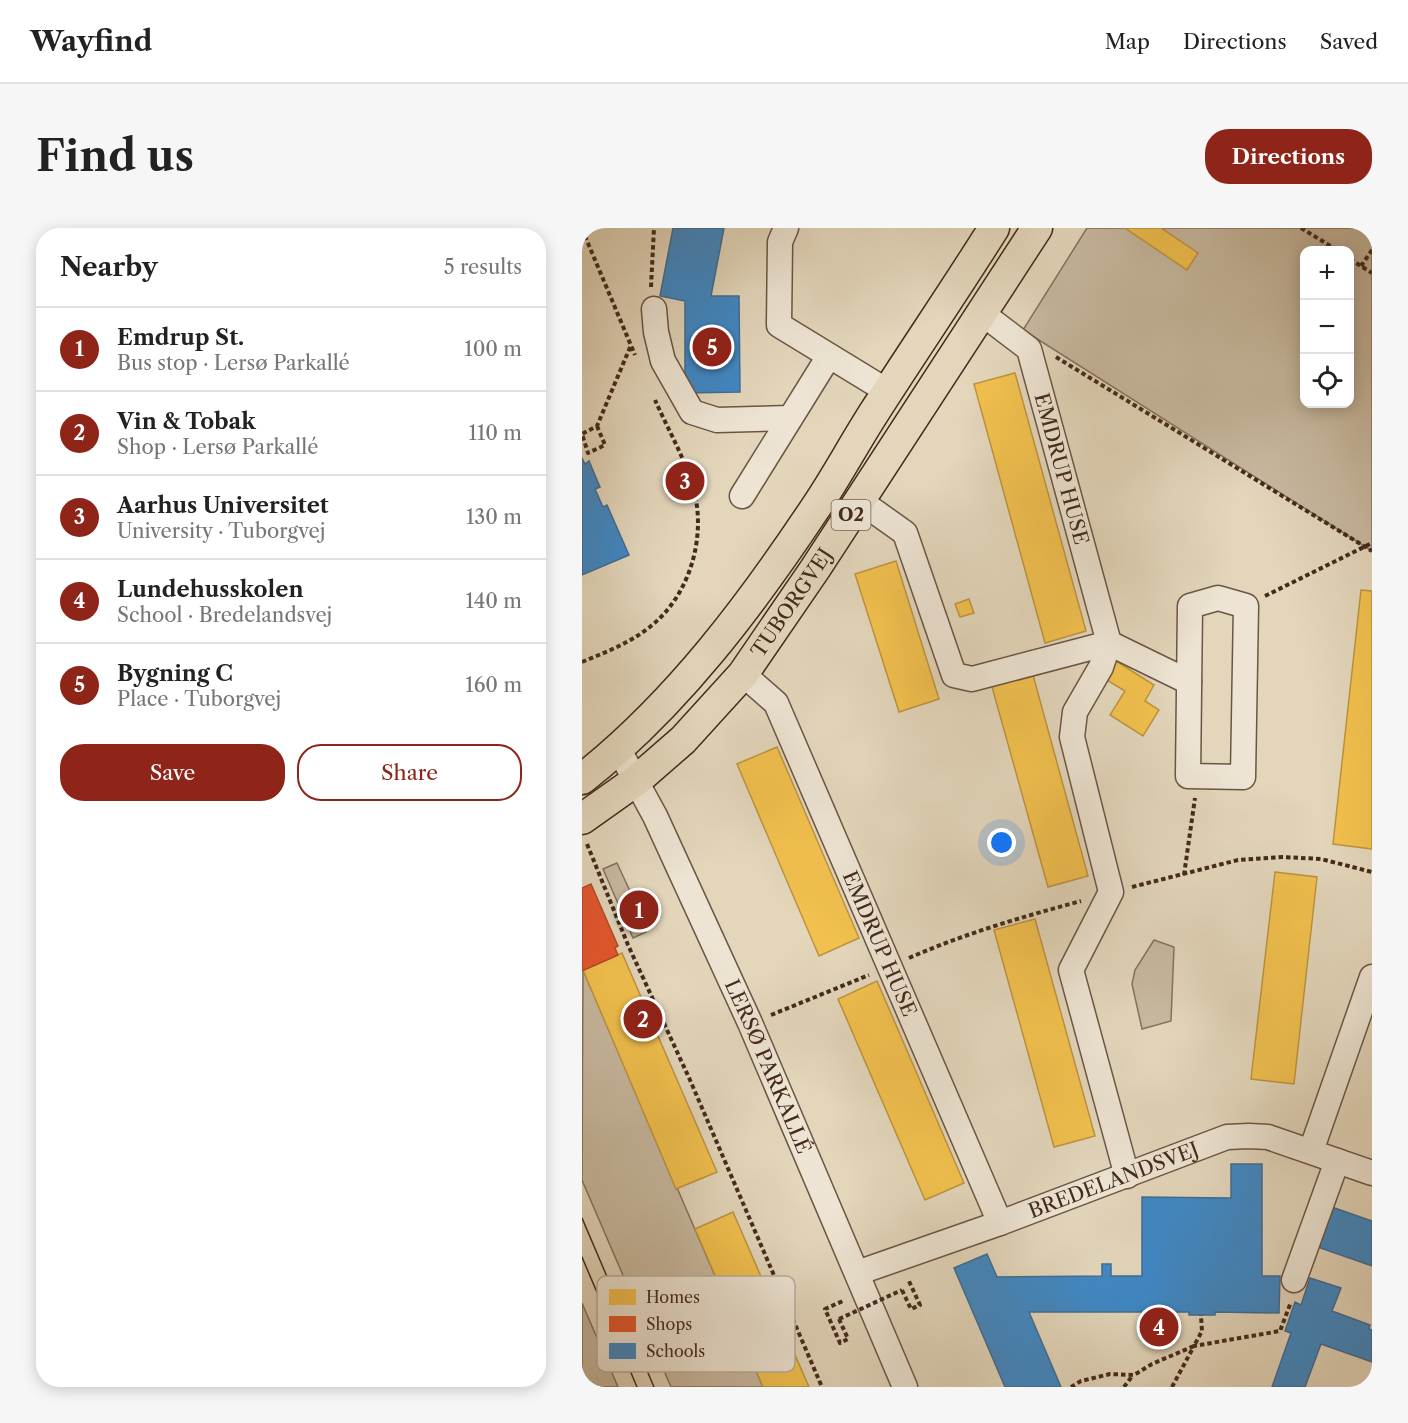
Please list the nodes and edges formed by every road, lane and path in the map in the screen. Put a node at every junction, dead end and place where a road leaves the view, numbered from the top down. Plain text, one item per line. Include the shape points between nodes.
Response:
1 (786, 228) edge
2 (994, 228) edge
3 (1037, 228) edge
4 (1301, 228) edge
5 (582, 229) edge
6 (1330, 246) edge
7 (1372, 250) edge
8 (1354, 262) edge
9 (1361, 266) junction
10 (1372, 273) edge
11 (654, 309) dead end
12 (983, 314) junction
13 (1029, 349) junction
14 (636, 356) dead end
15 (829, 356) junction
16 (887, 391) junction
17 (655, 399) dead end
18 (790, 418) junction
19 (597, 426) joint
20 (742, 496) dead end
21 (860, 501) junction
22 (1372, 543) edge
23 (1366, 547) junction
24 (1372, 551) edge
25 (1246, 606) junction
26 (1109, 643) junction
27 (582, 662) edge
28 (743, 674) junction
29 (1189, 682) junction
30 (619, 750) junction
31 (1196, 777) junction
32 (582, 779) edge
33 (637, 780) junction
34 (584, 831) edge
35 (1372, 872) edge
36 (1184, 874) junction
37 (1112, 892) junction
38 (891, 966) junction
39 (1372, 977) edge
40 (1367, 1010) edge
41 (750, 1023) junction
42 (1311, 1151) junction
43 (1337, 1161) junction
44 (1372, 1173) edge
45 (1127, 1176) junction
46 (1000, 1223) junction
47 (774, 1276) edge
48 (1294, 1280) joint
49 (861, 1282) junction
50 (911, 1286) dead end
51 (1201, 1315) dead end
52 (795, 1324) edge
53 (1194, 1346) junction
54 (1134, 1375) junction
55 (822, 1387) edge
56 (905, 1387) edge
57 (1071, 1387) edge
58 (1124, 1387) edge
59 (1172, 1387) edge

1 - 15 street via 780,242 779,325
2 - 16 main road, TUBORGVEJ / O2
3 - 12 main road, TUBORGVEJ / O2
4 - 6 path
5 - 14 path
7 - 9 path
8 - 9 path
9 - 10 path
11 - 18 street via 663,361 692,412 717,420
12 - 13 street
12 - 21 main road, TUBORGVEJ / O2
13 - 23 path via 1049,353
13 - 26 street, EMDRUP HUSE
15 - 16 street
15 - 18 street
16 - 30 main road, TUBORGVEJ / O2 via 819,503 736,619
17 - 27 path via 692,485 697,546 674,601 652,625 625,644
18 - 20 street
19 - 19 path via 605,445 588,453 582,434
21 - 26 street via 905,533 954,675 972,679
21 - 28 main road, TUBORGVEJ / O2
22 - 23 path
23 - 24 path
23 - 25 path
25 - 29 street via 1218,598 1190,606
25 - 31 street via 1243,777
26 - 29 street
26 - 37 street via 1101,667 1074,712 1072,737
28 - 33 main road, TUBORGVEJ / O2 via 684,740
28 - 38 street, EMDRUP HUSE via 776,703
29 - 31 street via 1188,776
30 - 32 main road, TUBORGVEJ / O2
30 - 33 street, LERSØ PARKALLÉ
31 - 36 path
33 - 34 main road, TUBORGVEJ / O2
33 - 41 street, LERSØ PARKALLÉ
34 - 47 path via 628,945
35 - 36 path via 1321,859 1283,856 1239,860
36 - 37 path
37 - 38 path via 986,927
37 - 45 street via 1071,970
38 - 41 path
38 - 46 street, EMDRUP HUSE
39 - 40 street
40 - 42 street
41 - 49 street, LERSØ PARKALLÉ
42 - 43 street, BREDELANDSVEJ
42 - 45 street, BREDELANDSVEJ via 1268,1137 1227,1137
43 - 44 street, BREDELANDSVEJ
43 - 48 street
45 - 46 street, BREDELANDSVEJ
46 - 49 street, BREDELANDSVEJ
48 - 53 path via 1298,1282 1280,1331
49 - 50 path, bridge via 825,1309 840,1343 848,1339 839,1319 902,1290 911,1309 920,1305
49 - 56 street, LERSØ PARKALLÉ
51 - 53 path via 1202,1331
52 - 55 path
53 - 54 path
53 - 59 path
54 - 57 path via 1110,1374 1082,1380
54 - 58 path

